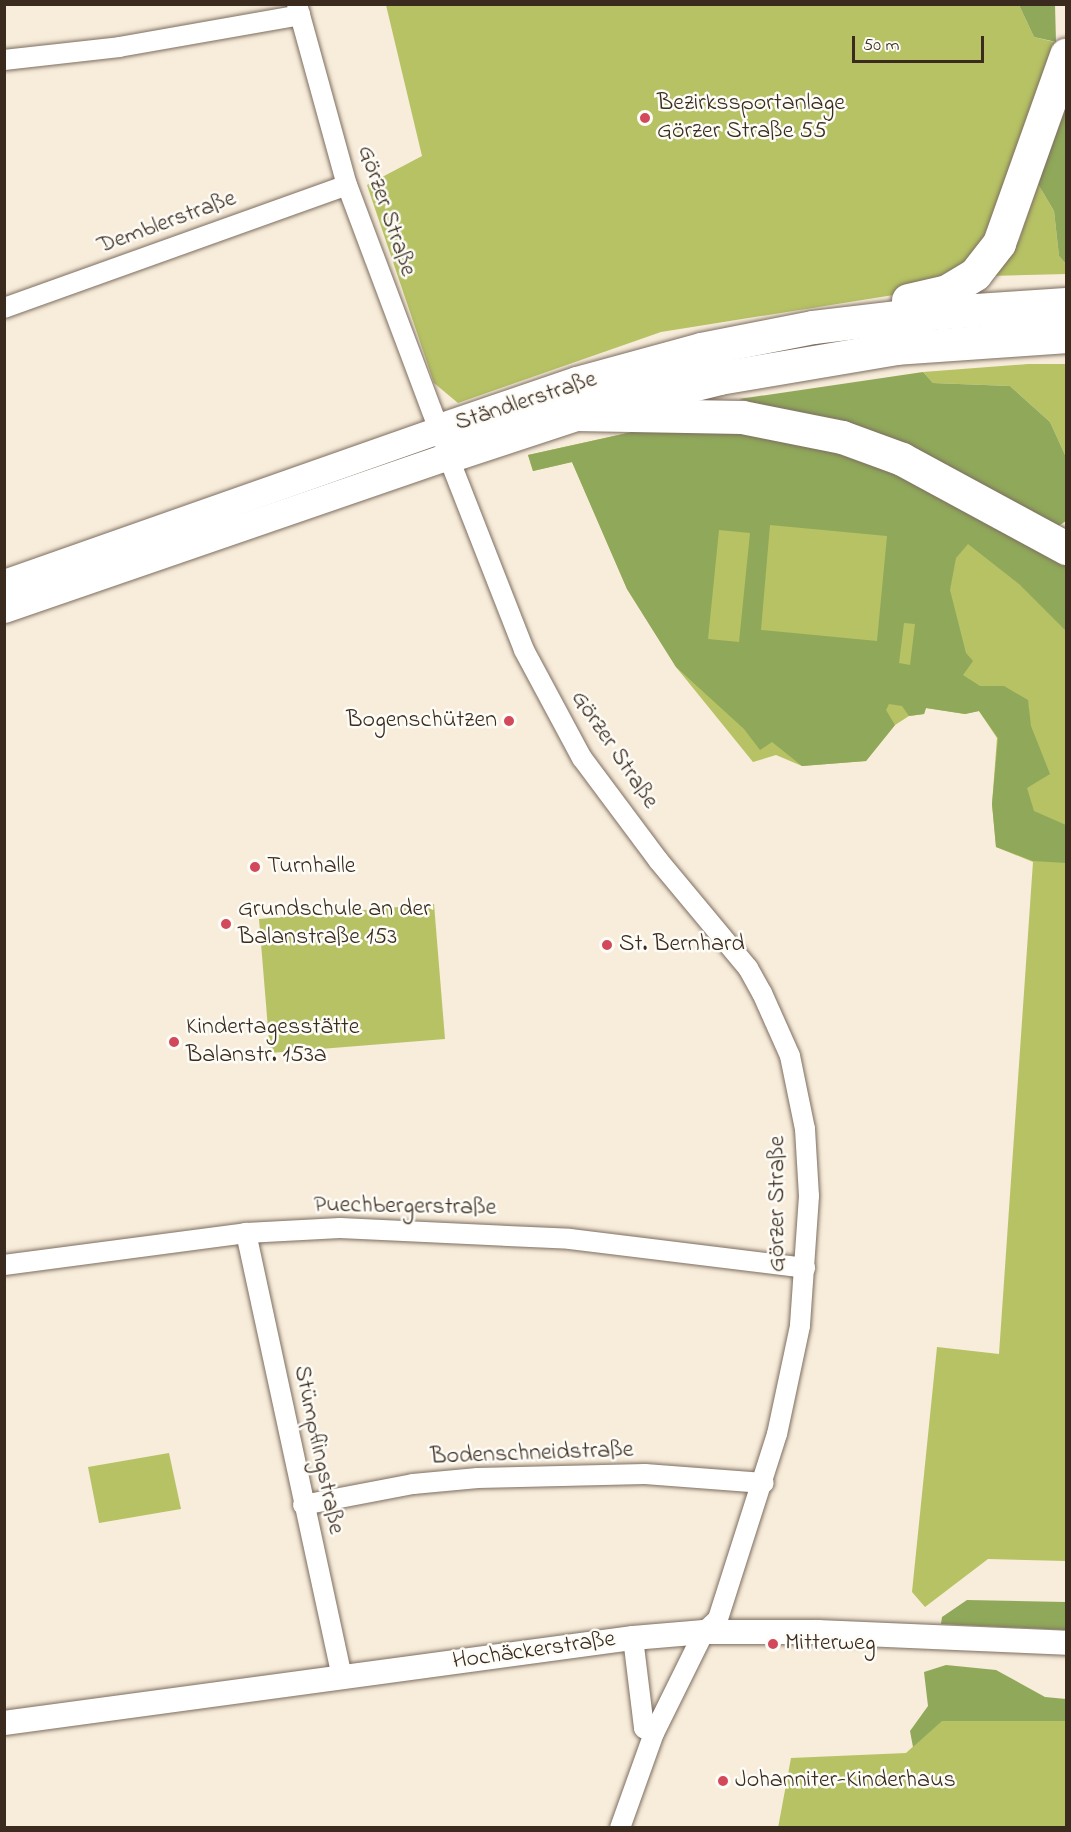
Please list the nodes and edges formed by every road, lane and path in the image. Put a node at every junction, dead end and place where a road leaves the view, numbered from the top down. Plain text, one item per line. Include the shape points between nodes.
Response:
1 (299, 10) edge
2 (1066, 54) edge
3 (4, 60) edge
4 (347, 185) junction
5 (1066, 304) edge
6 (4, 308) edge
7 (813, 327) junction
8 (1066, 336) edge
9 (576, 414) junction
10 (443, 443) junction
11 (1066, 548) edge
12 (4, 583) edge
13 (4, 609) edge
14 (246, 1233) junction
15 (4, 1265) edge
16 (805, 1268) junction
17 (764, 1483) junction
18 (303, 1505) junction
19 (704, 1632) junction
20 (633, 1638) junction
21 (1066, 1643) edge
22 (342, 1677) junction
23 (4, 1723) edge
24 (654, 1733) junction
25 (620, 1827) edge

1 - 3 street via 119,47
1 - 4 street, Görzer Straße
2 - 7 highway via 999,243 975,274 947,291 835,312
4 - 6 street, Demblerstraße
4 - 10 street, Görzer Straße
5 - 7 highway, Ständlerstraße via 931,313
7 - 10 highway, Ständlerstraße via 655,360
8 - 9 highway, Ständlerstraße via 958,342 828,358 719,378
9 - 10 highway, Ständlerstraße
9 - 11 highway via 742,417 842,437 902,459
10 - 12 main road, Ständlerstraße
10 - 13 main road, Ständlerstraße
10 - 16 street, Görzer Straße via 524,650 577,749 658,860 748,968 776,1020 789,1056 805,1129 809,1196
14 - 15 street, Puechbergerstraße
14 - 16 street, Puechbergerstraße via 340,1228 491,1233
14 - 18 street, Stümpflingstraße
16 - 17 street, Görzer Straße via 795,1353
17 - 18 street, Bodenschneidstraße via 645,1474 478,1478 413,1484
17 - 19 street, Görzer Straße via 718,1619
18 - 22 street, Stümpflingstraße
19 - 20 street, Hochäckerstraße
19 - 21 street, Hochäckerstraße via 818,1632
19 - 24 street, Görzer Straße
20 - 22 street, Hochäckerstraße
20 - 24 street via 644,1728
22 - 23 street, Hochäckerstraße
24 - 25 street, Görzer Straße

